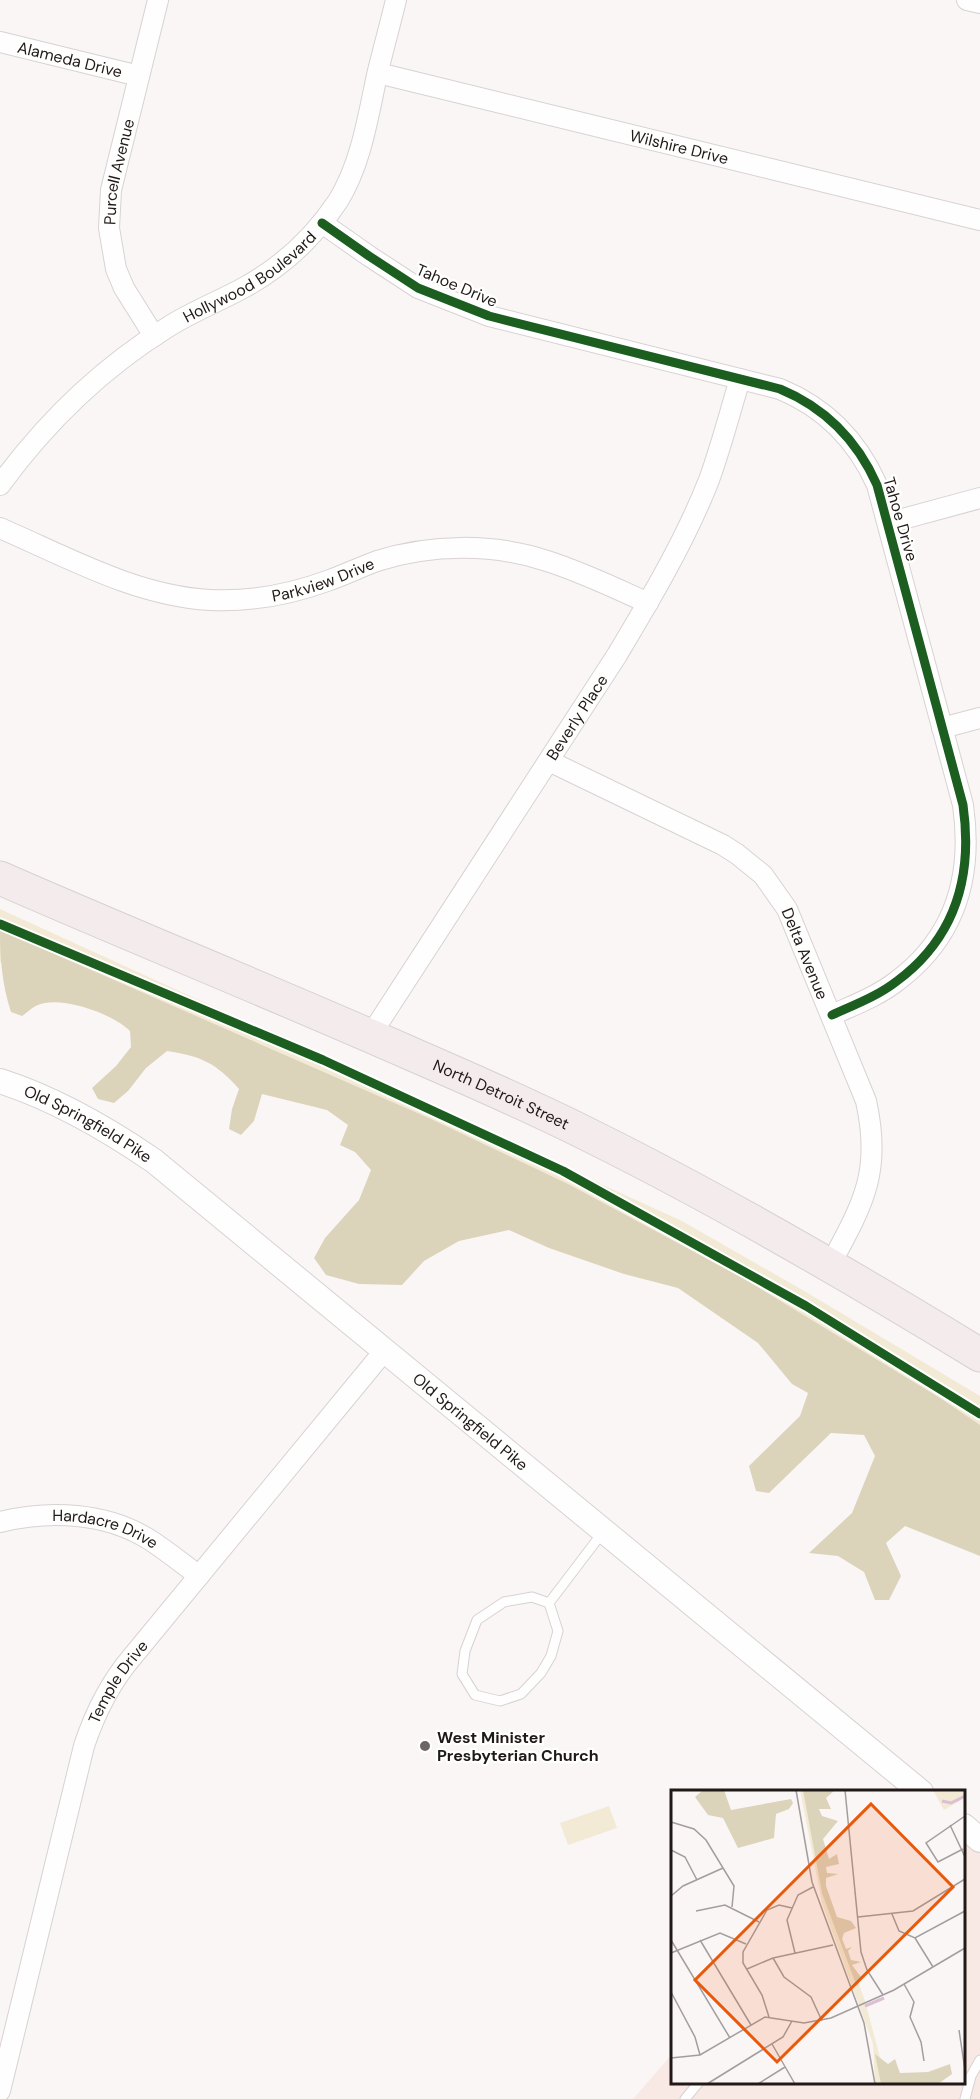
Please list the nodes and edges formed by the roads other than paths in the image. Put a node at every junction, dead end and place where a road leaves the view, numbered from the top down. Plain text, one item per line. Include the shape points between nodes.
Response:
1 (158, 0) edge
2 (396, 0) edge
3 (968, 0) edge
4 (980, 3) edge
5 (0, 42) edge
6 (378, 73) junction
7 (139, 76) junction
8 (980, 220) edge
9 (322, 223) junction
10 (154, 336) junction
11 (740, 379) junction
12 (0, 485) edge
13 (980, 498) edge
14 (888, 523) junction
15 (0, 528) edge
16 (648, 603) junction
17 (980, 718) edge
18 (942, 728) junction
19 (549, 760) junction
20 (0, 878) edge
21 (832, 1015) junction
22 (370, 1036) junction
23 (0, 1081) edge
24 (830, 1265) junction
25 (385, 1350) junction
26 (980, 1355) edge
27 (0, 1522) edge
28 (604, 1530) junction
29 (199, 1576) junction
30 (549, 1603) junction
31 (920, 1790) edge
32 (965, 1828) edge
33 (980, 1840) edge
34 (980, 2060) edge
35 (697, 2084) edge
36 (0, 2091) edge
37 (685, 2099) edge
38 (965, 2099) edge

1 - 7 street, Purcell Avenue
2 - 6 street, Hollywood Boulevard
3 - 4 street
5 - 7 street, Alameda Drive
6 - 8 street, Wilshire Drive
6 - 9 street, Hollywood Boulevard via 351,176
7 - 10 street, Purcell Avenue via 111,190 109,228 116,269
9 - 10 street, Hollywood Boulevard via 267,274
9 - 11 street, Tahoe Drive via 418,288 489,316
10 - 12 street, Hollywood Boulevard via 74,400
11 - 14 street, Tahoe Drive via 795,395 838,425 869,467
11 - 16 street, Beverly Place via 709,479
13 - 14 street
14 - 18 street, Tahoe Drive
15 - 16 street, Parkview Drive via 119,579 187,598 231,600 277,595 380,560 414,552 469,548 545,560
16 - 19 street, Beverly Place
17 - 18 street
18 - 21 street, Tahoe Drive via 967,830 965,869 956,904 938,938 911,970 877,994
19 - 21 street, Delta Avenue via 723,845 753,866 787,909
19 - 22 street, Beverly Place
20 - 22 highway, North Detroit Street
21 - 24 street, Delta Avenue via 866,1101 873,1146 864,1200
22 - 24 highway, North Detroit Street via 593,1137
23 - 25 street, Old Springfield Pike via 75,1112 154,1161
24 - 26 highway, North Detroit Street
25 - 28 street, Old Springfield Pike
25 - 29 street, Temple Drive
27 - 29 street, Hardacre Drive via 42,1515 95,1519 149,1539
28 - 30 lane
28 - 31 street, Old Springfield Pike
29 - 36 street, Temple Drive via 125,1665 94,1717
30 - 30 lane via 558,1631 541,1673 521,1694 500,1701 475,1695 462,1674 477,1620 504,1602 531,1598
32 - 33 street
34 - 38 lane
35 - 37 lane

